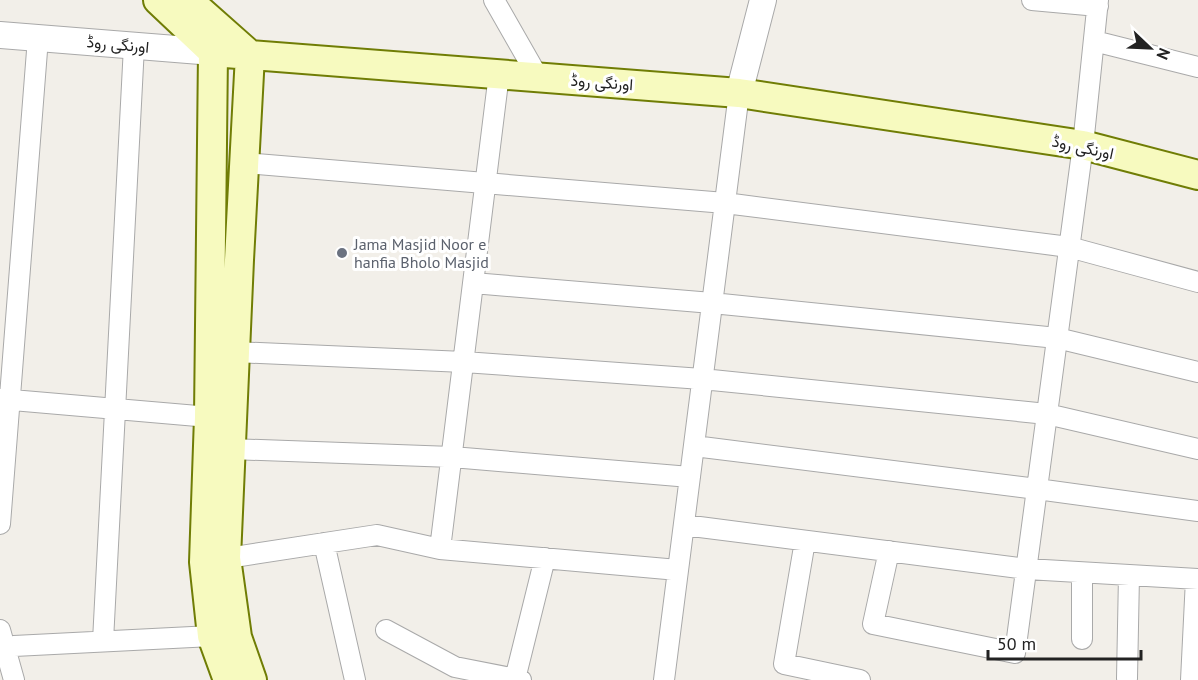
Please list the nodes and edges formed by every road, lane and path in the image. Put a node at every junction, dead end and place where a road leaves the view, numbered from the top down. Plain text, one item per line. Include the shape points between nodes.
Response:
1 (158, 0) edge
2 (188, 0) edge
3 (494, 0) edge
4 (763, 0) edge
5 (1032, 0) edge
6 (1098, 3) edge
7 (0, 35) edge
8 (38, 38) junction
9 (1094, 41) junction
10 (134, 46) junction
11 (213, 52) junction
12 (250, 55) junction
13 (1198, 67) edge
14 (499, 74) junction
15 (538, 77) junction
16 (739, 93) junction
17 (1083, 145) junction
18 (244, 163) junction
19 (1198, 176) edge
20 (486, 183) junction
21 (725, 203) junction
22 (1069, 247) junction
23 (1198, 282) edge
24 (473, 283) junction
25 (712, 303) junction
26 (1057, 338) junction
27 (235, 352) junction
28 (464, 362) junction
29 (1198, 372) edge
30 (702, 379) junction
31 (5, 399) edge
32 (115, 409) junction
33 (1047, 414) junction
34 (209, 417) junction
35 (694, 446) junction
36 (231, 449) junction
37 (1198, 449) edge
38 (452, 457) junction
39 (690, 477) junction
40 (1037, 489) junction
41 (1198, 511) edge
42 (0, 525) edge
43 (684, 525) junction
44 (806, 541) junction
45 (324, 543) junction
46 (440, 549) junction
47 (889, 551) junction
48 (544, 558) junction
49 (215, 560) junction
50 (1027, 569) junction
51 (678, 570) junction
52 (1082, 573) junction
53 (1129, 575) junction
54 (1197, 579) edge
55 (386, 630) dead end
56 (212, 636) junction
57 (1082, 639) dead end
58 (103, 641) junction
59 (1, 643) edge
60 (1127, 678) dead end
61 (518, 679) edge
62 (14, 680) edge
63 (228, 680) edge
64 (252, 680) edge
65 (355, 680) edge
66 (664, 680) edge
67 (860, 680) edge
68 (1191, 680) edge

1 - 11 main road
2 - 12 main road
3 - 15 street
4 - 16 street
5 - 6 street
6 - 9 street
7 - 8 street, اورنگی روڈ
8 - 10 street, اورنگی روڈ
8 - 31 street
9 - 13 street
9 - 17 street
10 - 11 street, اورنگی روڈ
10 - 32 street
11 - 12 main road, اورنگی روڈ
11 - 34 main road
12 - 14 main road, اورنگی روڈ
12 - 18 main road
14 - 15 main road, اورنگی روڈ
14 - 20 street
15 - 16 main road, اورنگی روڈ
16 - 17 main road, اورنگی روڈ
16 - 21 street
17 - 19 main road, اورنگی روڈ
17 - 22 street
18 - 20 street
18 - 27 main road
20 - 21 street
20 - 24 street
21 - 22 street
21 - 25 street
22 - 23 street
22 - 26 street
24 - 25 street
24 - 28 street
25 - 26 street
25 - 30 street
26 - 29 street
26 - 33 street
27 - 28 street
27 - 36 main road
28 - 30 street
28 - 38 street
30 - 33 street
30 - 35 street
31 - 32 street
31 - 42 street
32 - 34 street
32 - 58 street
33 - 37 street
33 - 40 street
34 - 49 main road
35 - 39 street
35 - 40 street
36 - 38 street
36 - 49 main road
38 - 39 street
38 - 46 street
39 - 43 street
40 - 41 street
40 - 50 street
43 - 44 street
43 - 51 street
44 - 47 street
44 - 67 street via 784,664
45 - 46 street via 377,536
45 - 49 street
45 - 65 street
46 - 48 street
47 - 50 street
47 - 50 street via 873,624 1015,652
48 - 51 street
48 - 61 street
49 - 56 main road
49 - 64 main road
50 - 52 street
51 - 66 street
52 - 53 street
52 - 57 street
53 - 54 street
53 - 60 street
54 - 68 street
55 - 61 street via 455,667
56 - 58 street
56 - 63 main road
58 - 59 street via 14,646
59 - 62 street

